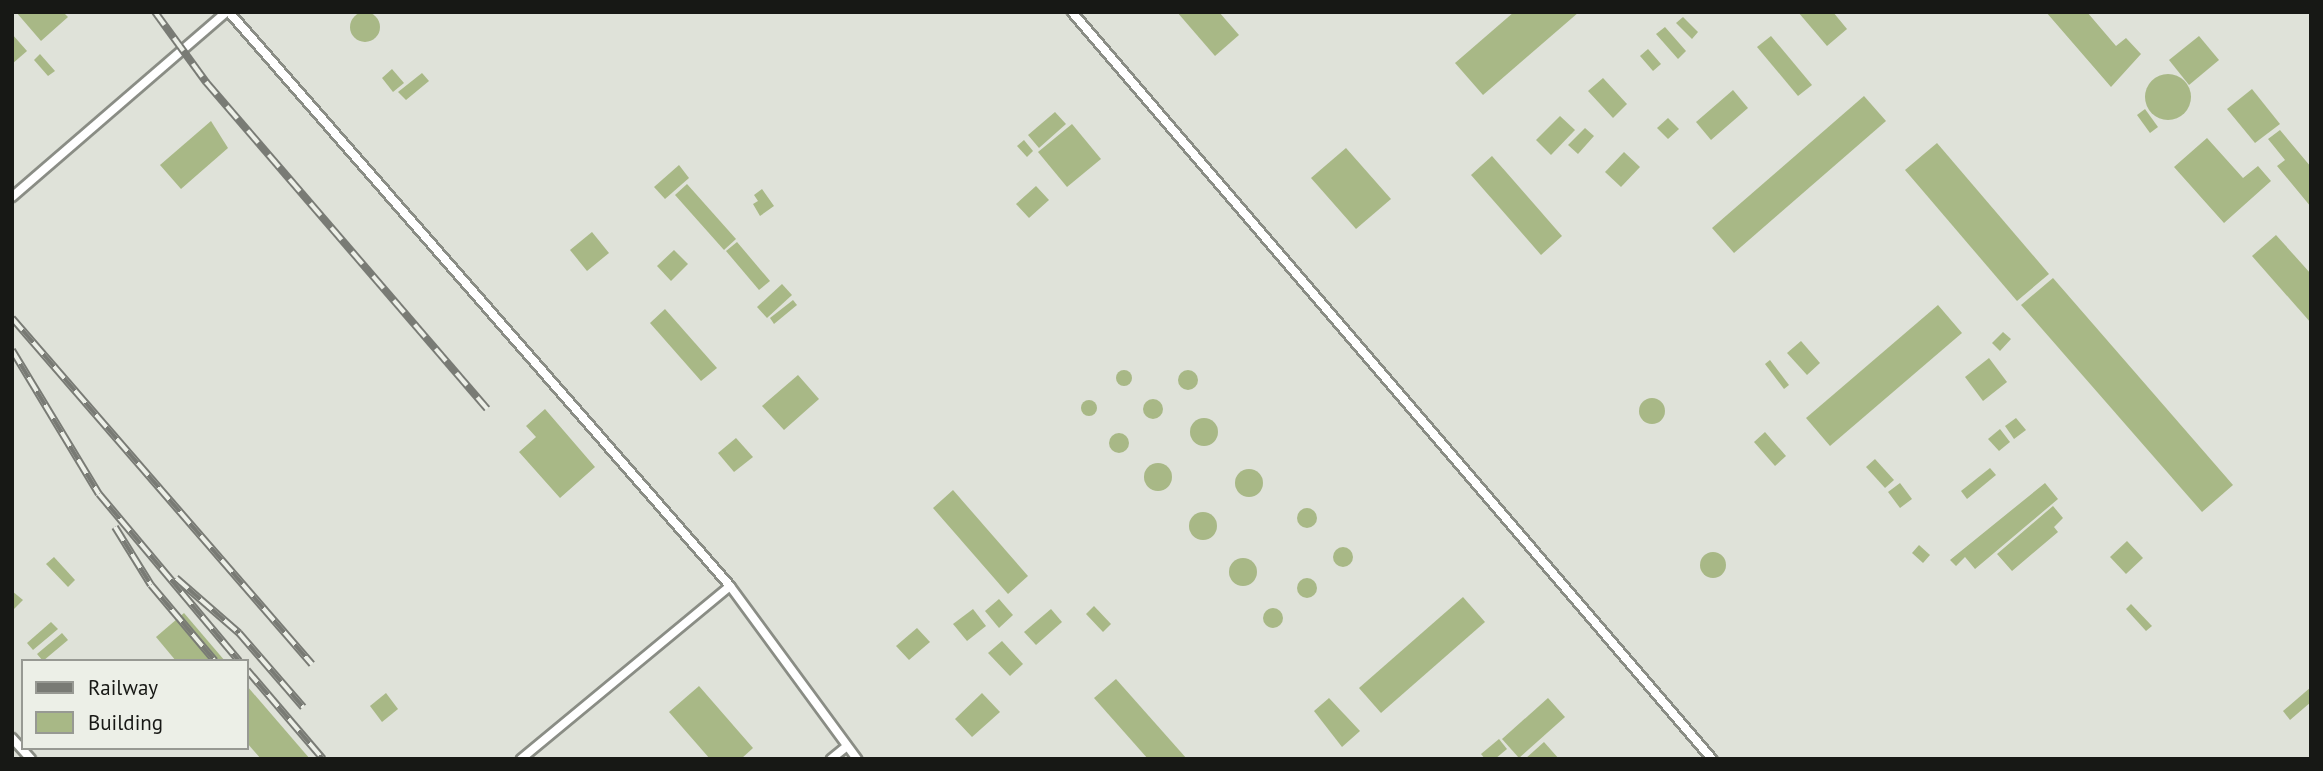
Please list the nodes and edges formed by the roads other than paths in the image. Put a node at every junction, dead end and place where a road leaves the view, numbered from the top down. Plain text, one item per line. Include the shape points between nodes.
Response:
1 (228, 12) edge
2 (1072, 12) edge
3 (12, 197) edge
4 (730, 586) junction
5 (846, 747) junction
6 (524, 758) edge
7 (831, 759) edge
8 (857, 759) edge
9 (1712, 759) edge

1 - 3 lane
1 - 4 lane
2 - 9 lane
4 - 5 lane
4 - 6 lane
5 - 7 lane
5 - 8 lane

